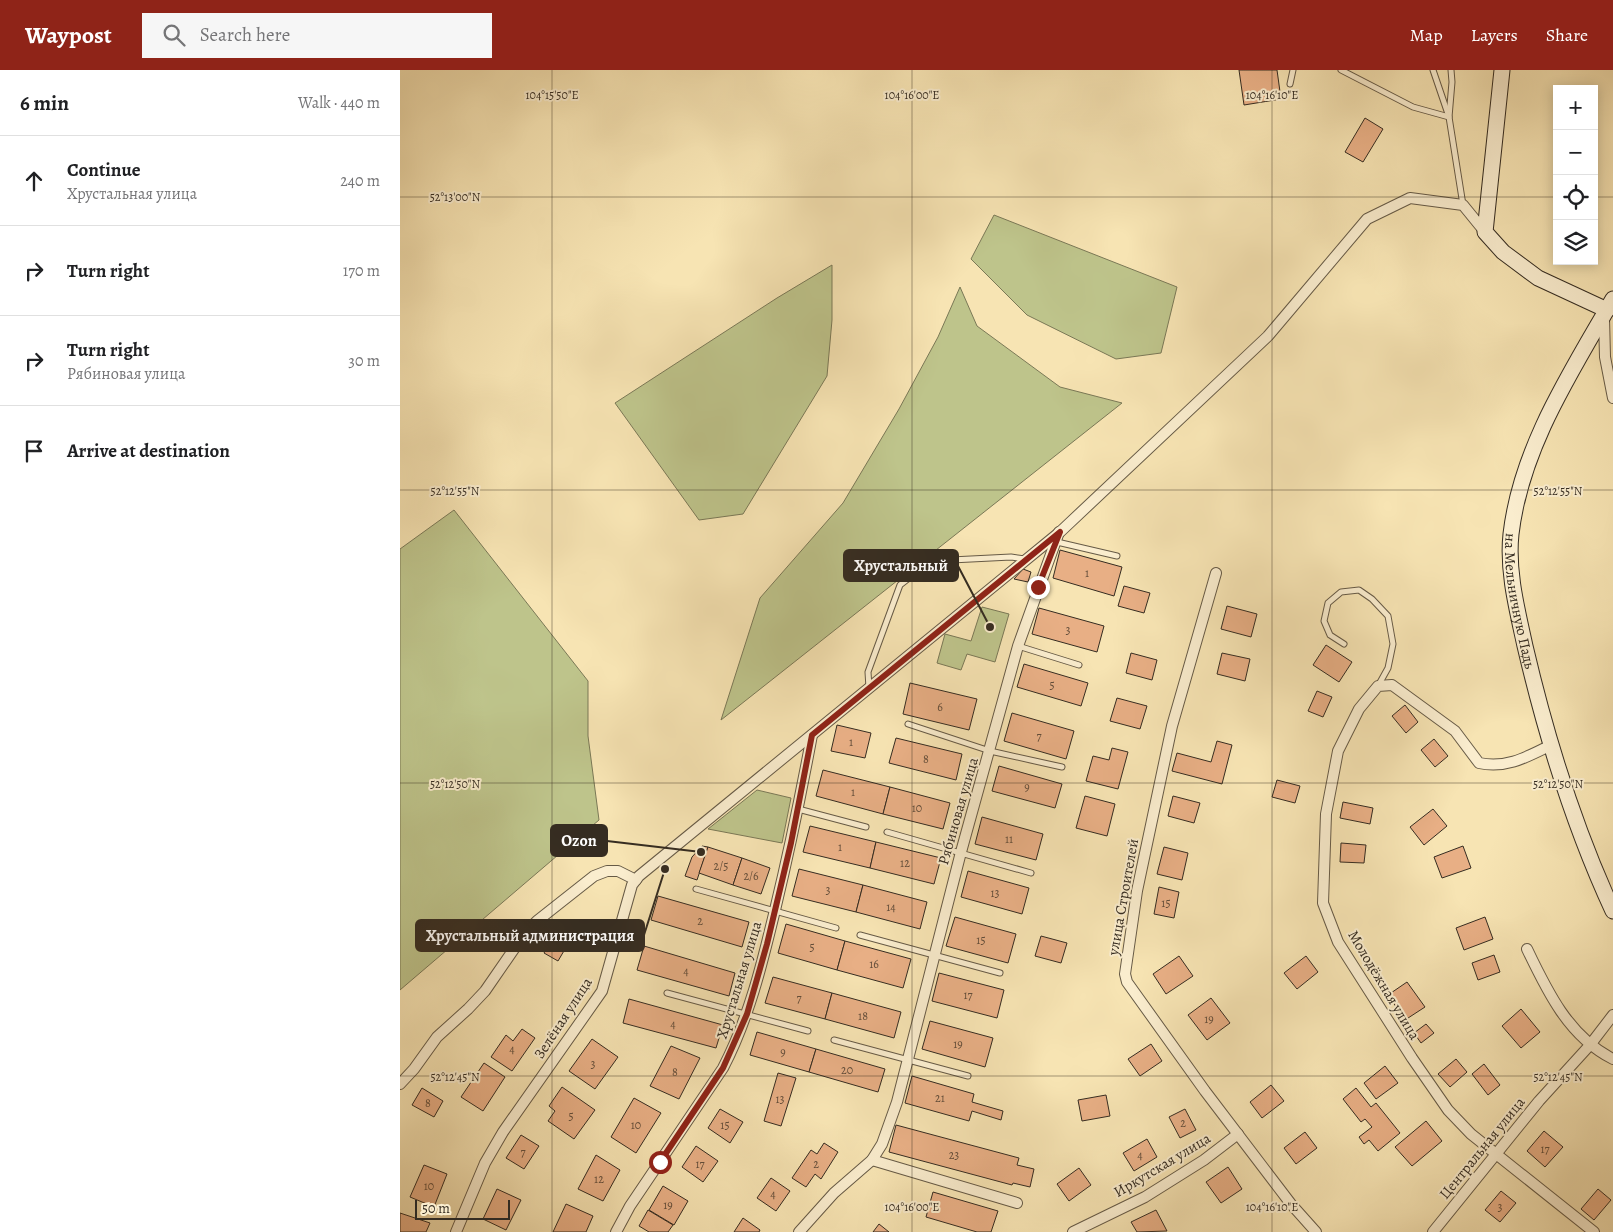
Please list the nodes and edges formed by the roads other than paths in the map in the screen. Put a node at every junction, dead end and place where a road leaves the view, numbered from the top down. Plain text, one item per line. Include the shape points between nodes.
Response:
1 (1293, 70) edge
2 (1341, 70) edge
3 (1433, 70) edge
4 (1451, 70) edge
5 (1502, 70) edge
6 (1290, 84) dead end
7 (1448, 117) junction
8 (1464, 205) junction
9 (1485, 232) junction
10 (1608, 308) edge
11 (1613, 398) edge
12 (1058, 537) junction
13 (1117, 556) dead end
14 (1026, 559) junction
15 (1216, 573) dead end
16 (1344, 644) dead end
17 (1018, 646) junction
18 (1079, 665) dead end
19 (1378, 686) junction
20 (870, 688) junction
21 (908, 724) dead end
22 (812, 735) junction
23 (1551, 745) junction
24 (990, 751) junction
25 (1062, 767) dead end
26 (798, 809) junction
27 (866, 827) dead end
28 (887, 832) dead end
29 (961, 852) junction
30 (1031, 872) dead end
31 (636, 880) junction
32 (696, 889) dead end
33 (1613, 911) edge
34 (775, 912) junction
35 (836, 928) dead end
36 (860, 935) dead end
37 (1527, 948) dead end
38 (934, 956) junction
39 (1000, 973) dead end
40 (667, 993) dead end
41 (747, 1014) junction
42 (1613, 1016) edge
43 (808, 1031) dead end
44 (834, 1040) dead end
45 (1590, 1045) junction
46 (908, 1059) junction
47 (1613, 1059) edge
48 (968, 1076) dead end
49 (400, 1084) edge
50 (1238, 1134) junction
51 (1498, 1154) junction
52 (872, 1160) junction
53 (1017, 1203) dead end
54 (456, 1232) edge
55 (616, 1232) edge
56 (799, 1232) edge
57 (1074, 1232) edge
58 (1316, 1232) edge
59 (1433, 1232) edge
60 (1594, 1232) edge

1 - 6 lane
2 - 7 lane via 1396,100
3 - 7 lane
4 - 7 lane
5 - 9 street
7 - 8 lane
8 - 9 street
8 - 12 street, Зелёная улица via 1410,198 1367,219 1268,336
9 - 10 street via 1503,252 1538,278
10 - 11 street via 1605,357
10 - 23 street, на Мельничную Падь via 1545,422 1524,479 1511,534 1510,564 1516,605
12 - 13 lane
12 - 14 street, Зелёная улица
12 - 17 street, Рябиновая улица
14 - 20 street, Зелёная улица
14 - 20 lane via 931,561 900,585 868,672
15 - 50 street, улица Строителей via 1172,726 1136,891 1125,974 1162,1034
16 - 19 lane via 1330,635 1324,621 1328,603 1341,592 1359,590 1388,616 1393,644 1388,668
17 - 18 lane
17 - 24 street, Рябиновая улица
19 - 23 street via 1392,685 1455,731 1479,763 1493,766 1508,764
19 - 51 street, Молодёжная улица via 1359,709 1338,750 1326,814 1324,903 1338,942 1417,1066 1448,1110 1471,1134
20 - 22 street, Зелёная улица
21 - 24 lane
22 - 26 street, Хрустальная улица
22 - 31 street, Зелёная улица
23 - 33 street, на Мельничную Падь via 1591,862
24 - 25 lane
24 - 29 street, Рябиновая улица
26 - 27 lane
26 - 34 street, Хрустальная улица
28 - 29 lane
29 - 30 lane
29 - 38 street, Рябиновая улица
31 - 49 street via 618,872 606,871 594,876 524,933 485,991 437,1036
31 - 54 street, Зелёная улица via 602,991 503,1132 481,1171
32 - 34 lane
34 - 35 lane
34 - 41 street, Хрустальная улица
36 - 38 lane
37 - 45 street via 1555,1004
38 - 39 lane
38 - 46 street, Рябиновая улица
40 - 41 lane
41 - 43 lane
41 - 55 street, Хрустальная улица via 723,1068
42 - 45 street, Центральная улица
44 - 46 lane
45 - 47 street
45 - 51 street, Центральная улица via 1539,1101
46 - 48 lane
46 - 52 street, Рябиновая улица via 897,1102 882,1144
50 - 57 street, Иркутская улица via 1204,1160 1145,1196
50 - 58 street, улица Строителей
51 - 59 street, Центральная улица
51 - 60 street, Молодёжная улица
52 - 53 street
52 - 56 street via 834,1193

